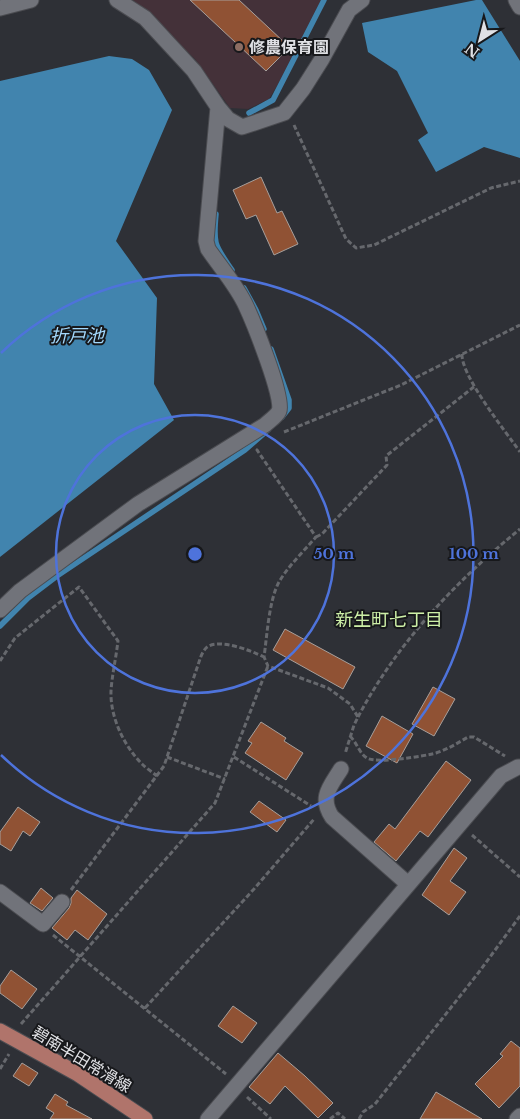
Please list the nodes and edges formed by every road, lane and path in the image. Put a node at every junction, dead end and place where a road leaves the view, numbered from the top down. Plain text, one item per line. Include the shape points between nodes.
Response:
1 (31, 0) edge
2 (117, 0) edge
3 (362, 0) edge
4 (516, 0) edge
5 (520, 7) edge
6 (0, 8) edge
7 (218, 107) junction
8 (284, 113) junction
9 (520, 181) edge
10 (520, 325) edge
11 (462, 354) junction
12 (475, 386) junction
13 (280, 433) dead end
14 (261, 446) dead end
15 (520, 452) edge
16 (520, 530) edge
17 (316, 537) junction
18 (0, 610) edge
19 (264, 658) junction
20 (0, 661) edge
21 (268, 666) junction
22 (358, 717) junction
23 (350, 736) junction
24 (167, 757) junction
25 (234, 757) junction
26 (517, 768) edge
27 (341, 769) joint
28 (157, 776) junction
29 (225, 779) junction
30 (323, 811) junction
31 (460, 824) junction
32 (520, 877) edge
33 (408, 884) junction
34 (0, 892) edge
35 (62, 902) joint
36 (520, 916) edge
37 (44, 924) junction
38 (80, 955) junction
39 (145, 1008) junction
40 (6, 1034) edge
41 (236, 1085) junction
42 (145, 1119) edge
43 (208, 1119) edge
44 (271, 1119) edge
45 (330, 1119) edge
46 (345, 1119) edge
47 (359, 1119) edge

1 - 6 street
2 - 7 street via 145,18 194,71
3 - 8 street via 349,10 303,89
4 - 5 street
7 - 8 street via 228,119 242,127
7 - 18 street via 206,241 208,249 246,305 279,395 279,411 266,425 138,504 20,591
8 - 9 path via 291,118 346,239 356,248 374,245 491,188
10 - 11 path
11 - 12 path via 464,367
11 - 13 path via 401,385
12 - 15 path
12 - 17 path via 386,456 387,465
14 - 17 path via 257,450
16 - 22 path via 473,569 426,619 381,676
17 - 19 path via 279,582
19 - 21 path
19 - 24 path via 251,650 218,644 206,648
20 - 28 path via 15,638 79,587 118,642 111,692 113,712 120,730 142,764
21 - 22 path via 328,688 350,704
21 - 25 path
22 - 23 path
23 - 26 path via 361,754 379,761 435,753 474,737
23 - 27 path
24 - 28 path
24 - 29 path
25 - 29 path
25 - 30 path
26 - 31 street via 501,776
27 - 30 street via 326,794
28 - 35 path
29 - 38 path via 215,803
30 - 33 street
30 - 39 path
31 - 32 path
31 - 33 street
33 - 41 street
34 - 37 street
35 - 37 street
36 - 47 path via 375,1104
37 - 38 path via 47,931
38 - 39 path
38 - 40 path via 19,1026
39 - 41 path
40 - 42 main road, 碧南半田常滑線 via 78,1074
41 - 43 street
41 - 44 path
45 - 46 path via 338,1113

